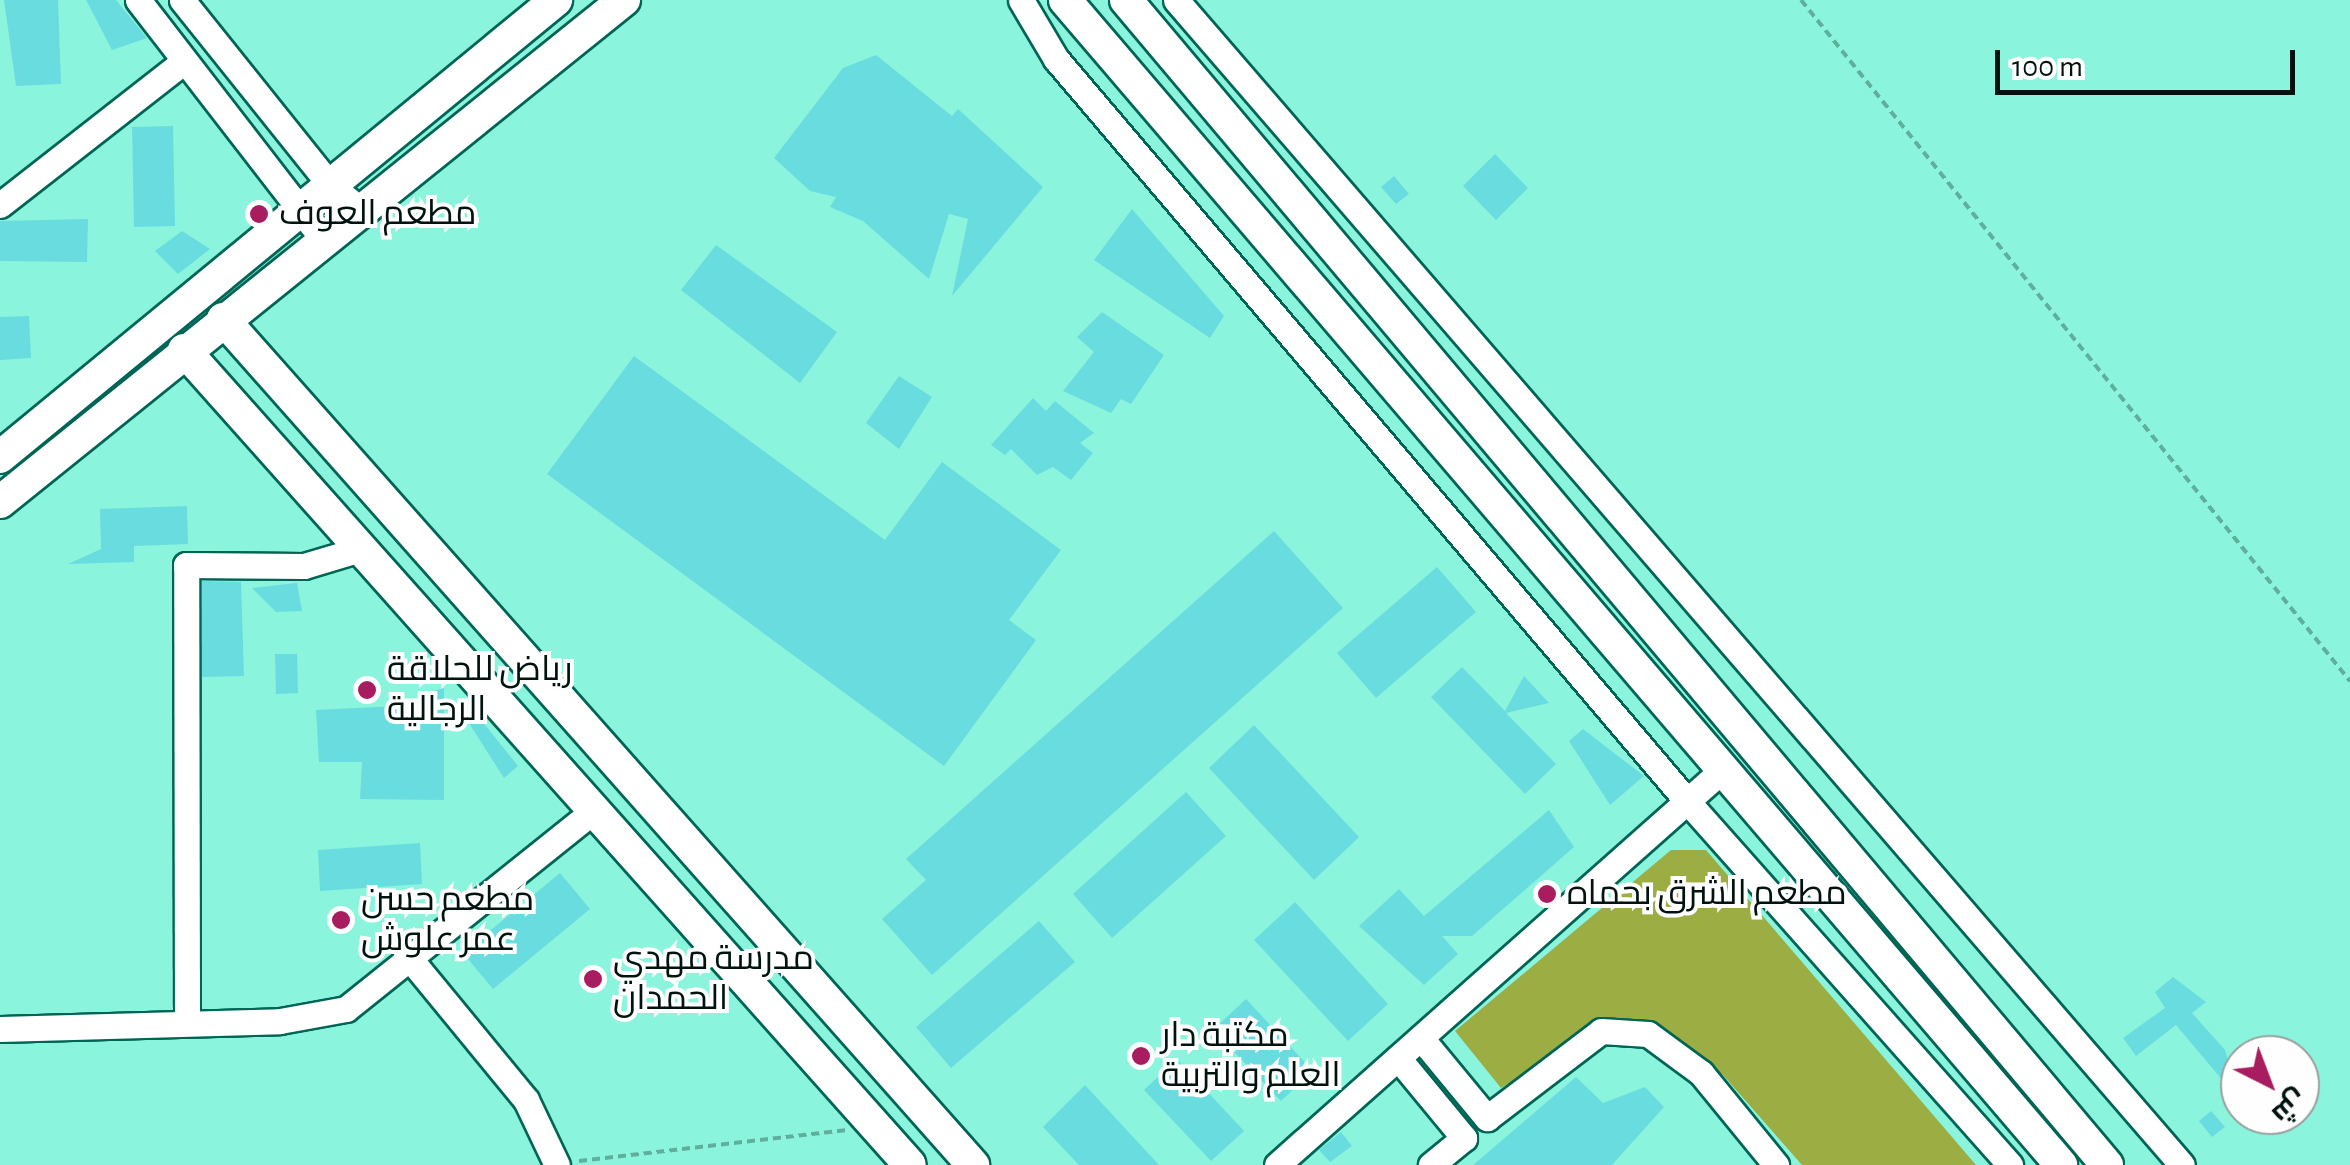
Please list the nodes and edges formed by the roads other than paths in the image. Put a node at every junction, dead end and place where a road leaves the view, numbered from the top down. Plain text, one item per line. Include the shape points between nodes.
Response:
1 (138, 0) edge
2 (182, 0) edge
3 (556, 0) edge
4 (624, 0) edge
5 (1020, 0) edge
6 (1065, 0) edge
7 (1126, 0) edge
8 (1176, 0) edge
9 (184, 61) junction
10 (330, 184) junction
11 (0, 205) edge
12 (300, 209) junction
13 (360, 210) junction
14 (324, 239) junction
15 (223, 319) junction
16 (184, 350) junction
17 (0, 456) edge
18 (0, 502) edge
19 (361, 549) junction
20 (1720, 772) junction
21 (1687, 801) junction
22 (594, 810) junction
23 (411, 960) junction
24 (186, 1017) junction
25 (0, 1029) edge
26 (1420, 1038) junction
27 (1398, 1058) junction
28 (557, 1164) edge
29 (910, 1165) edge
30 (972, 1165) edge
31 (1277, 1165) edge
32 (1430, 1165) edge
33 (1776, 1165) edge
34 (2010, 1165) edge
35 (2061, 1165) edge
36 (2107, 1165) edge
37 (2182, 1165) edge

1 - 9 street
2 - 10 street
3 - 10 main road
4 - 13 main road
5 - 21 street via 1056,58
6 - 20 main road
7 - 36 main road
8 - 37 street
9 - 11 street
9 - 12 street
10 - 12 main road
10 - 13 street
12 - 14 street
12 - 17 main road
13 - 14 main road
14 - 15 main road
15 - 16 main road
15 - 30 main road
16 - 18 main road
16 - 19 main road
19 - 22 main road
19 - 24 street via 304,566 186,566
20 - 21 street
20 - 35 main road
21 - 26 street
21 - 34 street
22 - 23 street
22 - 29 main road
23 - 24 street via 346,1009 280,1021
23 - 28 street via 526,1100
24 - 25 street
26 - 27 street
26 - 33 street via 1488,1118 1600,1031 1648,1034 1702,1073
27 - 31 street
27 - 32 street via 1464,1138

